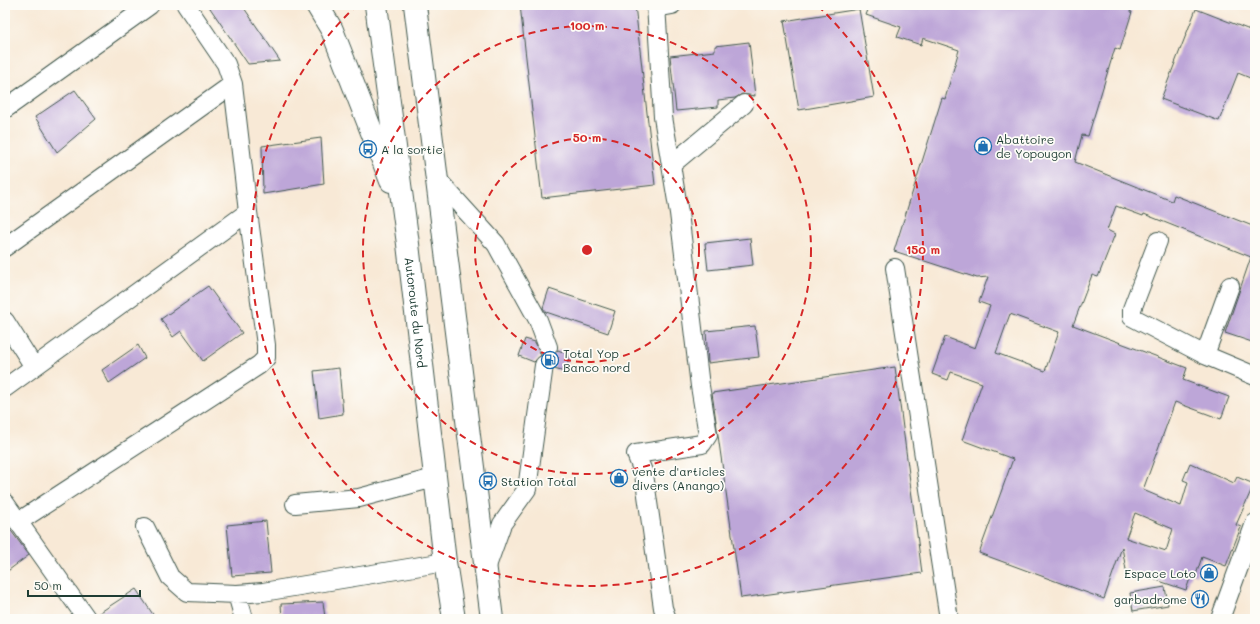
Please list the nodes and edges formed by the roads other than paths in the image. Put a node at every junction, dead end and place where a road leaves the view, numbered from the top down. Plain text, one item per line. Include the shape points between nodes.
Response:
1 (150, 5) edge
2 (186, 5) edge
3 (317, 5) edge
4 (376, 5) edge
5 (415, 5) edge
6 (661, 6) edge
7 (233, 84) junction
8 (744, 104) dead end
9 (5, 109) edge
10 (671, 165) junction
11 (436, 178) junction
12 (248, 212) junction
13 (1158, 241) dead end
14 (408, 244) junction
15 (5, 247) edge
16 (895, 268) dead end
17 (1230, 286) dead end
18 (5, 321) edge
19 (548, 347) dead end
20 (1205, 355) junction
21 (544, 365) dead end
22 (34, 367) junction
23 (1255, 376) edge
24 (5, 388) edge
25 (434, 478) junction
26 (5, 503) edge
27 (295, 504) dead end
28 (18, 522) junction
29 (1255, 523) edge
30 (145, 527) dead end
31 (444, 562) junction
32 (486, 568) junction
33 (237, 594) junction
34 (87, 619) edge
35 (244, 619) edge
36 (454, 619) edge
37 (492, 619) edge
38 (667, 619) edge
39 (949, 619) edge
40 (1220, 619) edge

1 - 9 street
2 - 7 street via 226,64
3 - 14 highway via 332,30 396,194
4 - 14 highway, Autoroute du Nord
5 - 11 highway
6 - 10 street via 663,117
7 - 12 street
7 - 15 street
8 - 10 street
10 - 38 street via 708,435 702,444 636,454 644,474 663,608
11 - 19 street via 496,244 538,320
11 - 32 highway
12 - 22 street
12 - 28 street via 266,358
13 - 20 street via 1132,309 1132,317
14 - 25 highway, Autoroute du Nord
16 - 39 street
17 - 20 street
18 - 22 street
20 - 23 street
21 - 32 street via 527,489 502,524
22 - 24 street
25 - 27 street via 359,498
25 - 31 highway, Autoroute du Nord
26 - 28 street
28 - 34 street
29 - 40 street
30 - 33 street via 170,577 187,592
31 - 33 street via 341,580
31 - 36 highway, Autoroute du Nord
32 - 37 highway
33 - 35 street

